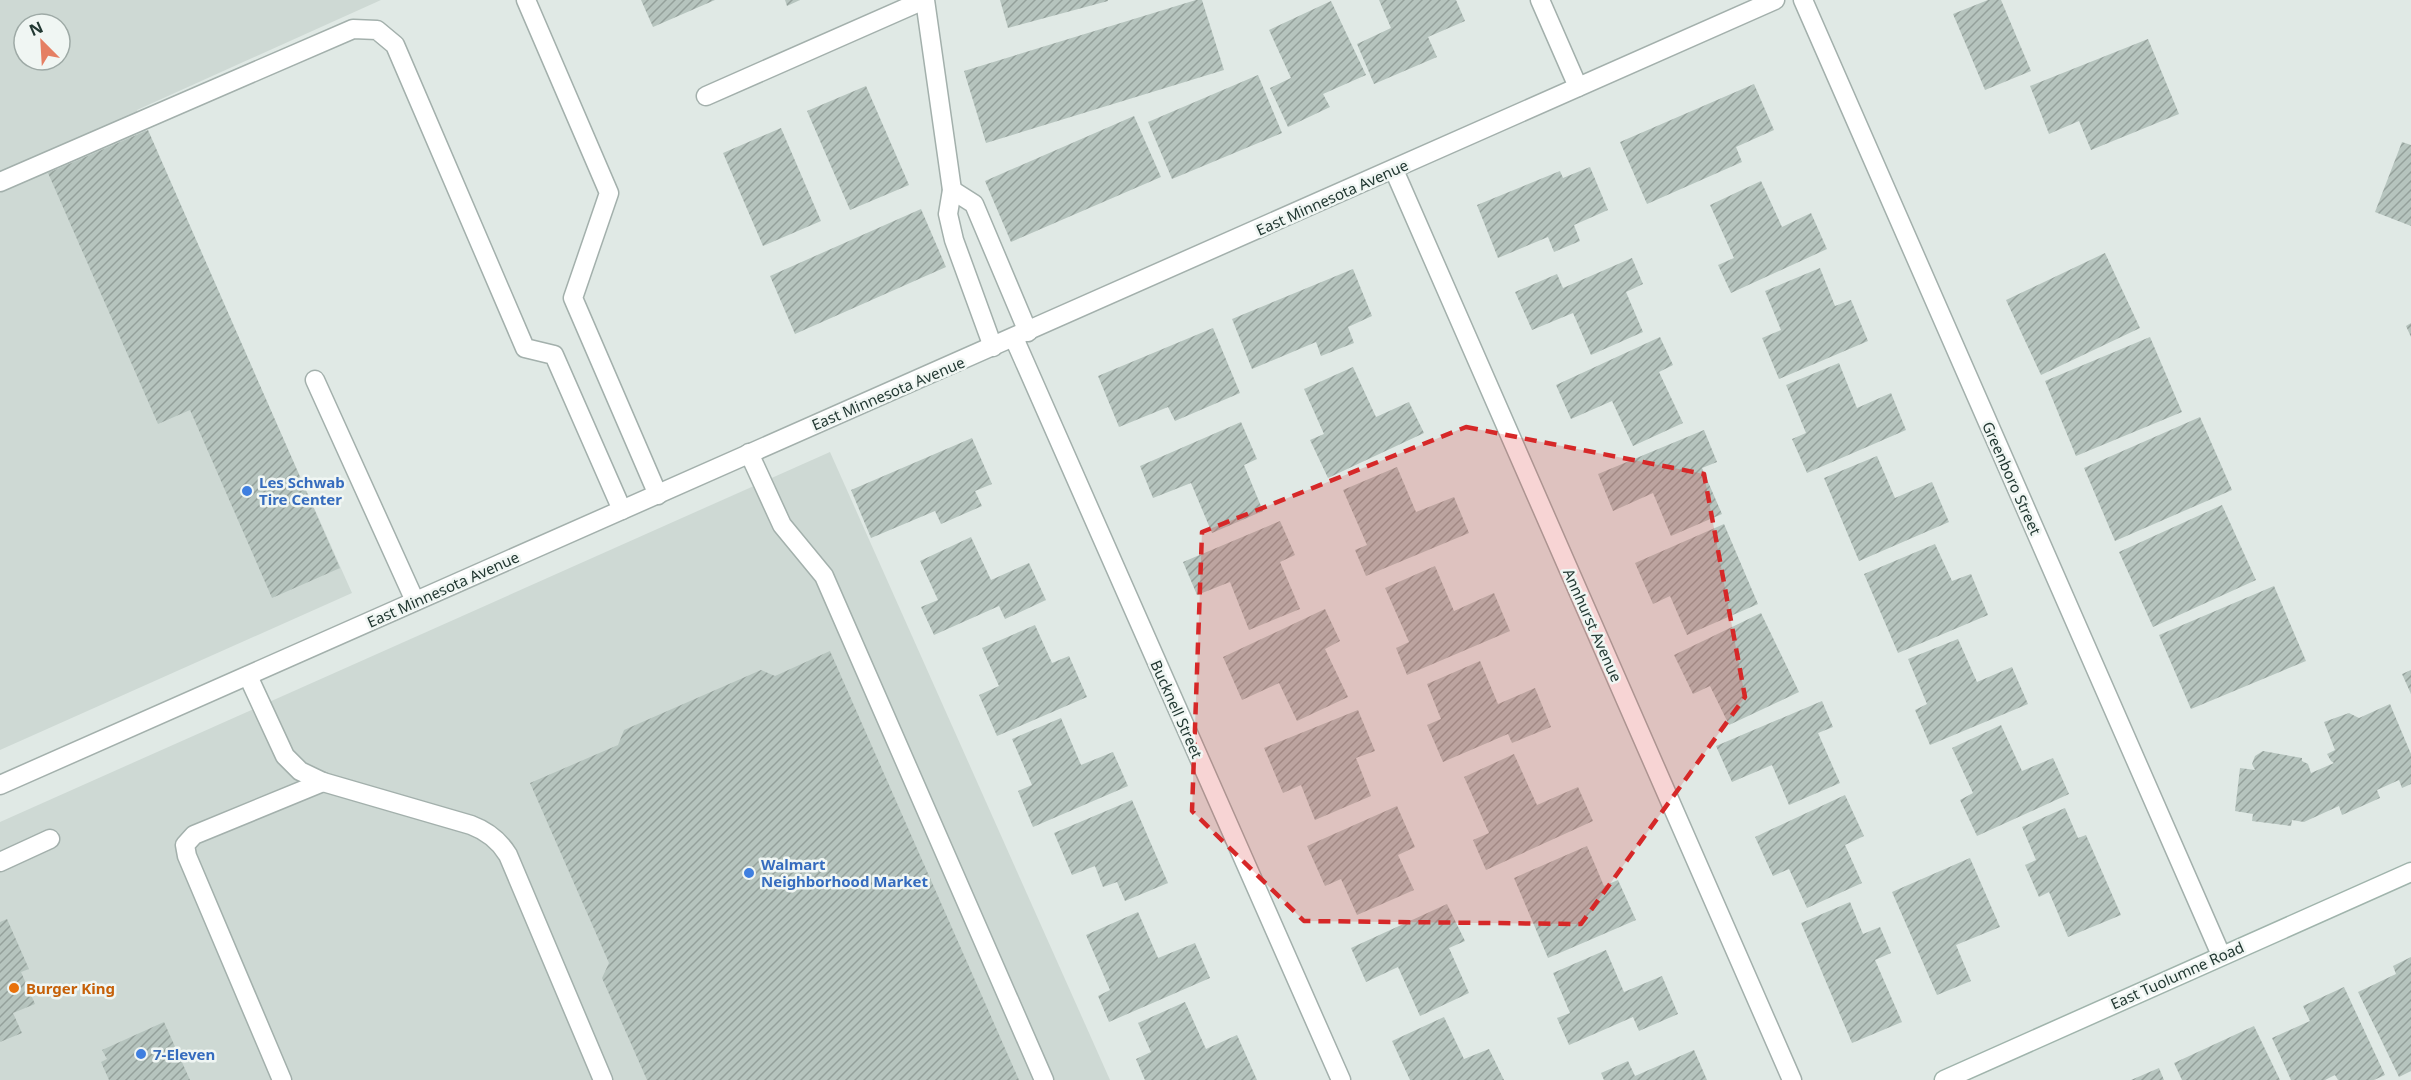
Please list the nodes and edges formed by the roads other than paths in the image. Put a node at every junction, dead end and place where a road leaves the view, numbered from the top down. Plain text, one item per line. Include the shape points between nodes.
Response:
1 (526, 0) edge
2 (924, 0) edge
3 (1540, 0) edge
4 (1775, 0) edge
5 (1803, 0) edge
6 (1578, 87) junction
7 (706, 96) dead end
8 (1394, 170) junction
9 (0, 182) edge
10 (952, 190) junction
11 (1021, 335) junction
12 (993, 347) junction
13 (315, 381) dead end
14 (749, 453) junction
15 (658, 495) junction
16 (622, 510) junction
17 (415, 602) junction
18 (248, 676) junction
19 (323, 782) junction
20 (0, 785) edge
21 (50, 839) dead end
22 (0, 862) edge
23 (2411, 872) edge
24 (2221, 955) junction
25 (596, 1078) edge
26 (282, 1080) edge
27 (1044, 1080) edge
28 (1341, 1080) edge
29 (1792, 1080) edge
30 (1944, 1080) edge

1 - 15 street via 609,193 573,298
2 - 7 street
2 - 10 street
3 - 6 street
4 - 6 street, East Minnesota Avenue
5 - 24 street, Greenboro Street
6 - 8 street, East Minnesota Avenue
8 - 11 street, East Minnesota Avenue
8 - 29 street, Annhurst Avenue
9 - 16 street via 353,29 377,30 394,45 525,348 554,355
10 - 11 street, Bucknell Street via 974,204
10 - 12 street via 948,214 954,240
11 - 12 street, East Minnesota Avenue
11 - 28 street, Bucknell Street
12 - 14 street, East Minnesota Avenue
13 - 17 street
14 - 15 street, East Minnesota Avenue
14 - 27 street via 782,525 824,576
15 - 16 street, East Minnesota Avenue
16 - 17 street, East Minnesota Avenue
17 - 18 street, East Minnesota Avenue
18 - 19 street via 285,756 300,771
18 - 20 street, East Minnesota Avenue
19 - 25 street via 471,825 499,842 508,855
19 - 26 street via 194,835 185,845
21 - 22 street
23 - 24 street, East Tuolumne Road
24 - 30 street, East Tuolumne Road

